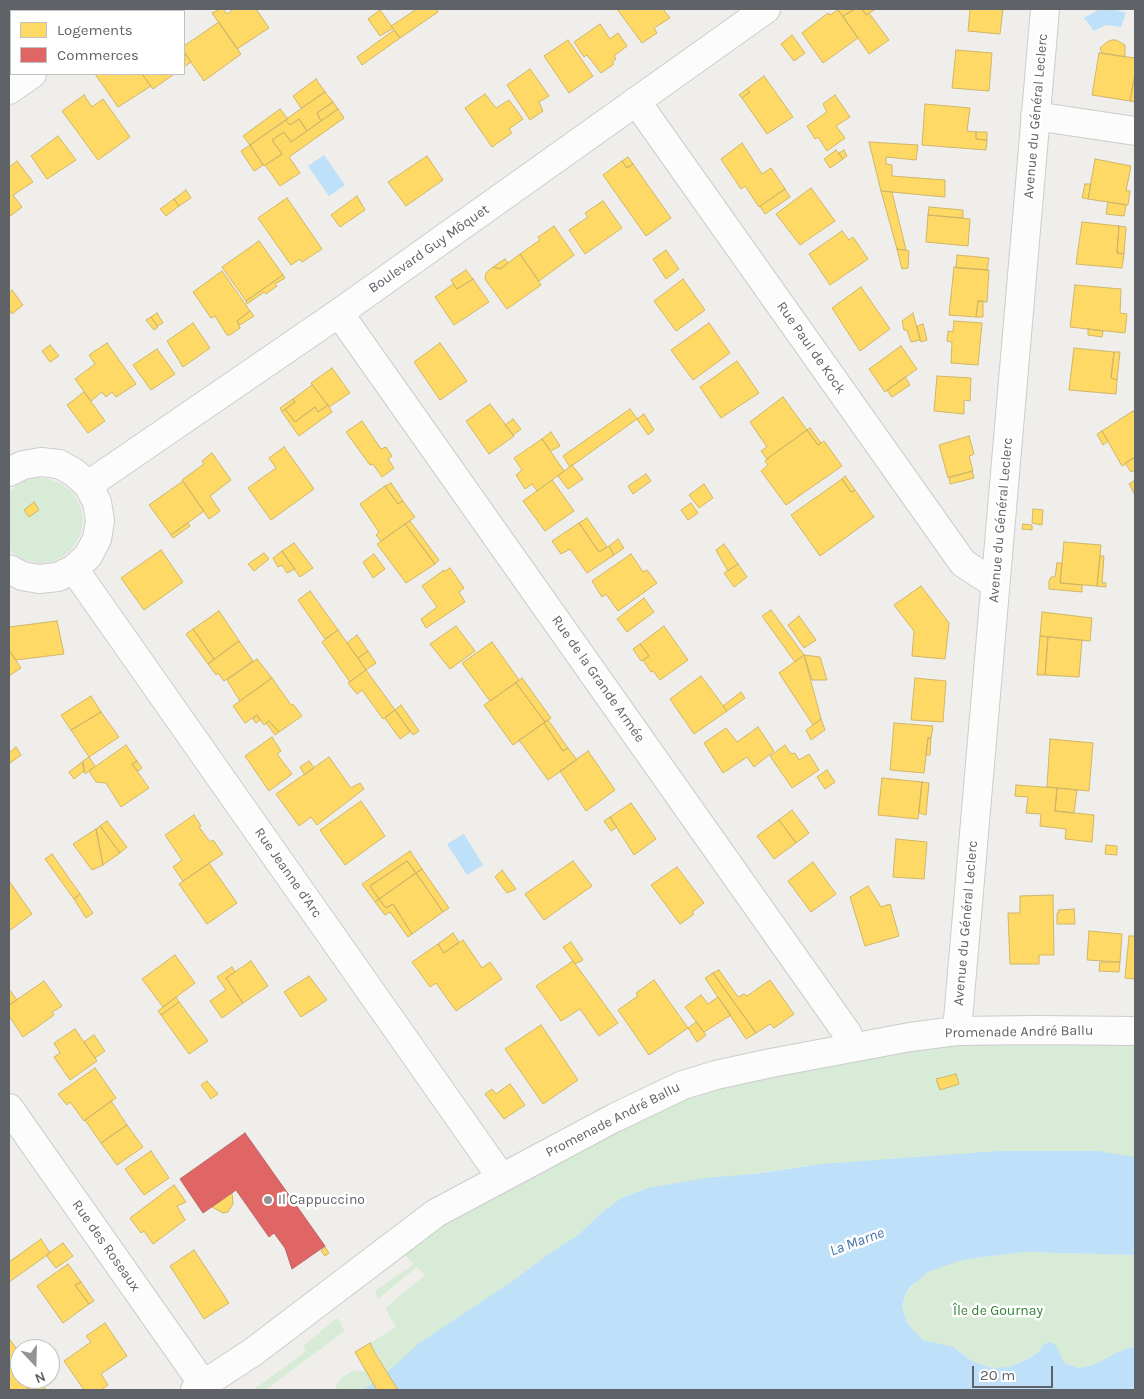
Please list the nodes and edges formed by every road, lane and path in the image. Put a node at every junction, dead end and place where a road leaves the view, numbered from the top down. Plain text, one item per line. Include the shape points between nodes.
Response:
1 (766, 9) edge
2 (1046, 9) edge
3 (31, 75) edge
4 (9, 90) edge
5 (636, 101) junction
6 (1035, 116) junction
7 (1135, 131) edge
8 (340, 313) junction
9 (9, 472) edge
10 (88, 485) junction
11 (9, 569) edge
12 (74, 569) junction
13 (995, 584) junction
14 (957, 1031) junction
15 (1135, 1031) edge
16 (854, 1048) junction
17 (9, 1108) edge
18 (502, 1177) junction
19 (199, 1387) edge

1 - 5 street, Boulevard Guy Môquet
2 - 6 street, Avenue du Général Leclerc
3 - 4 street
5 - 8 street, Boulevard Guy Môquet
5 - 13 street, Rue Paul de Kock via 963,563
6 - 7 street
6 - 13 street, Avenue du Général Leclerc
8 - 10 street, Boulevard Guy Môquet
8 - 16 street, Rue de la Grande Armée via 847,1033
9 - 10 street via 40,462 59,464 75,472
10 - 12 street via 97,502 100,521 97,539 88,556
11 - 12 street via 22,576 39,579 58,577
12 - 18 street, Rue Jeanne d'Arc
13 - 14 street, Avenue du Général Leclerc
14 - 15 street, Promenade André Ballu
14 - 16 street, Promenade André Ballu
16 - 18 street, Promenade André Ballu via 734,1071 683,1085
17 - 19 street, Rue des Roseaux
18 - 19 street, Promenade André Ballu via 436,1213 253,1352

